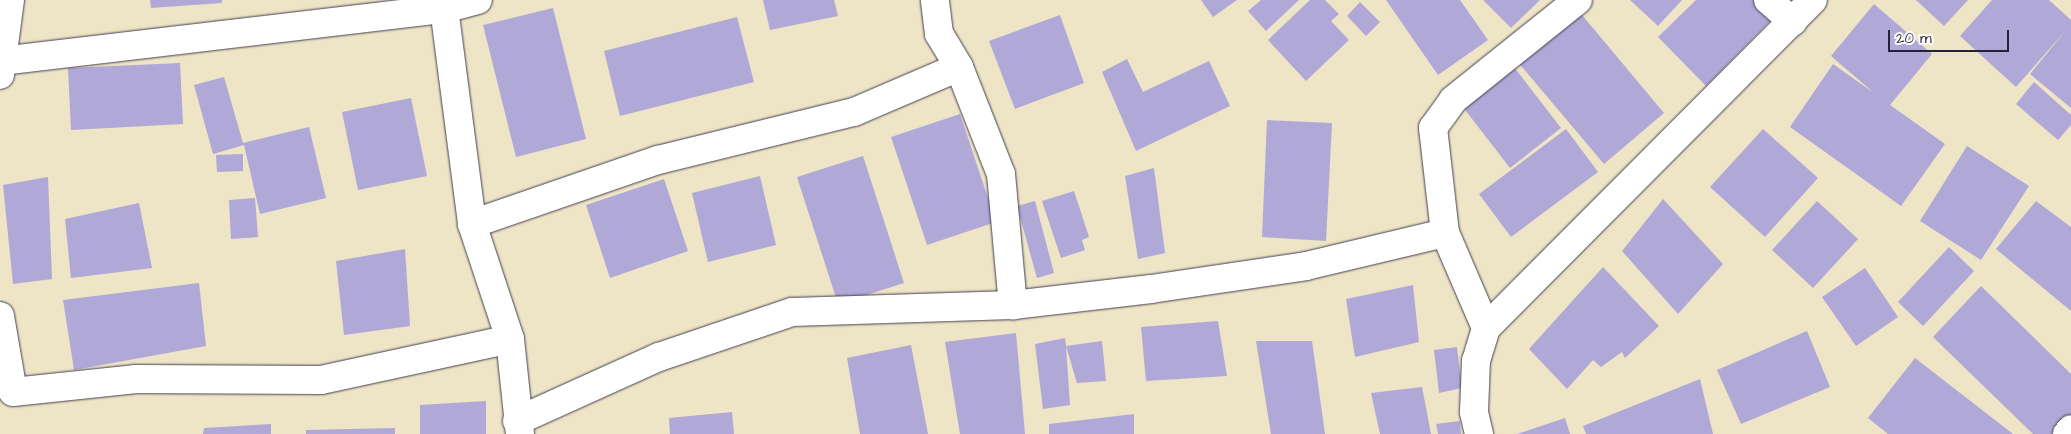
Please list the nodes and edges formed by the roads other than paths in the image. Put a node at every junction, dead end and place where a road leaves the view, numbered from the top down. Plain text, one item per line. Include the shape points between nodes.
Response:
1 (10, 0) edge
2 (478, 0) edge
3 (934, 0) edge
4 (1578, 0) edge
5 (1768, 0) edge
6 (1813, 0) edge
7 (444, 4) edge
8 (1793, 22) junction
9 (959, 67) junction
10 (1, 68) edge
11 (472, 224) junction
12 (1445, 233) junction
13 (1013, 305) junction
14 (0, 316) edge
15 (1486, 328) junction
16 (510, 339) junction
17 (518, 428) edge
18 (2071, 429) edge
19 (1479, 434) edge
20 (2067, 434) edge

1 - 10 street
2 - 7 street
3 - 9 street via 939,34
4 - 12 street via 1453,100 1433,128
5 - 8 street
6 - 8 street
7 - 10 street
7 - 11 street
8 - 15 street
9 - 11 street via 854,112 658,160
9 - 13 street via 1001,174
11 - 16 street
12 - 13 street via 1306,266
12 - 15 street
13 - 17 street via 792,312 659,357
14 - 16 street via 13,392 136,379 321,380
15 - 19 street via 1476,361 1474,412
16 - 17 street
18 - 20 street

